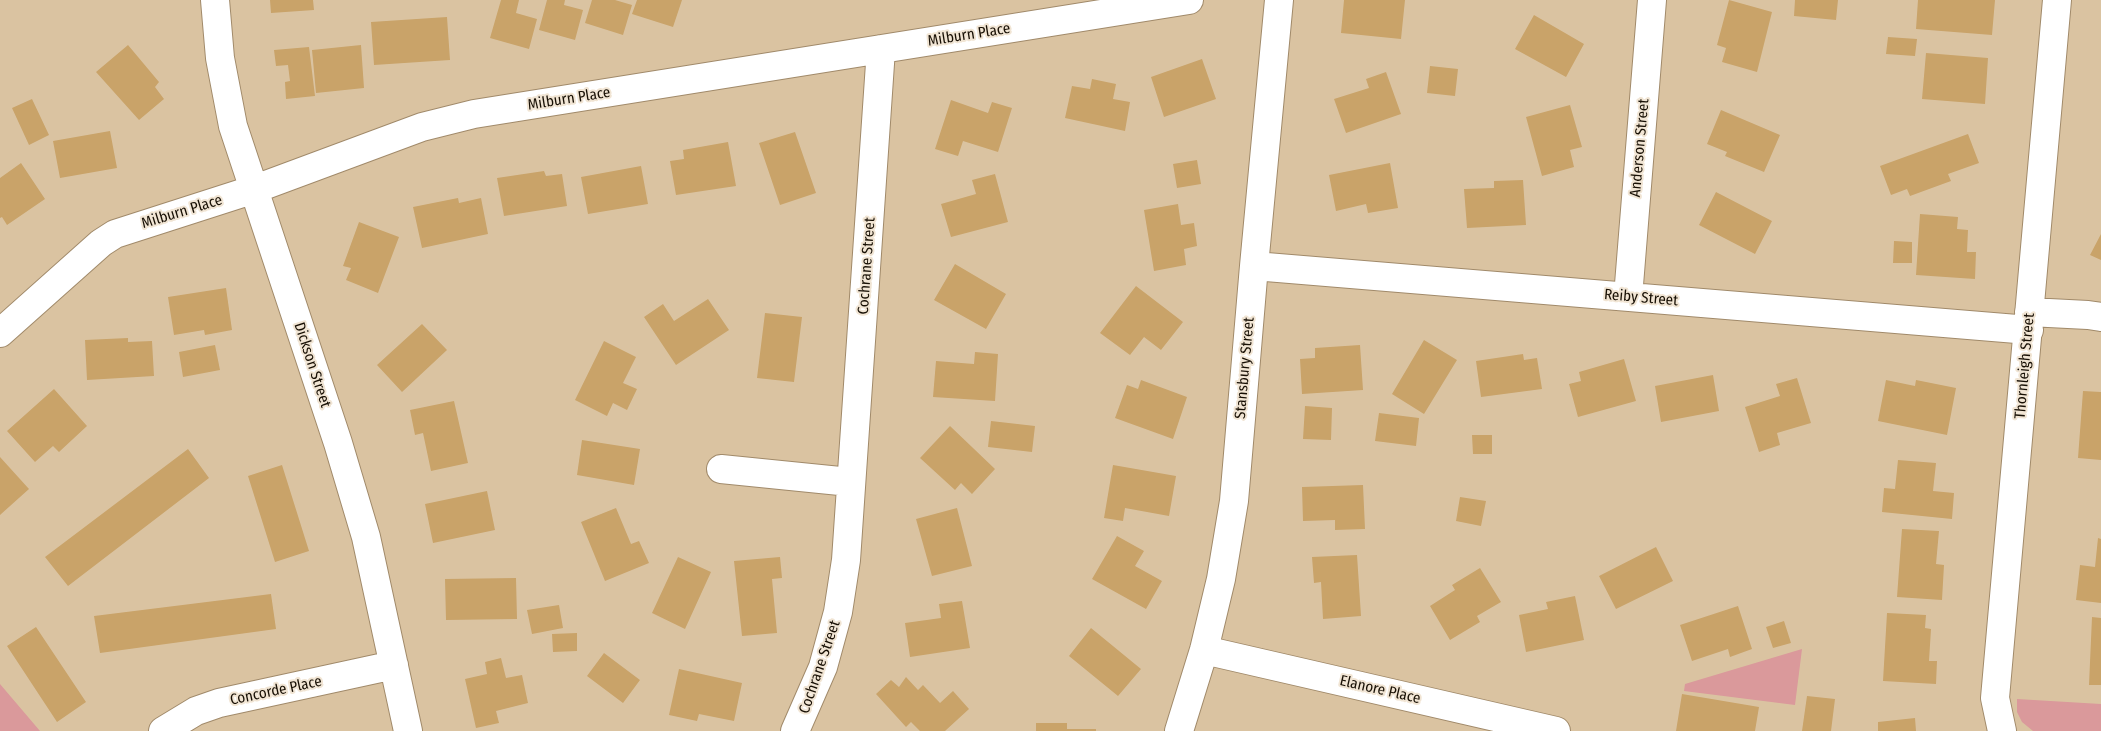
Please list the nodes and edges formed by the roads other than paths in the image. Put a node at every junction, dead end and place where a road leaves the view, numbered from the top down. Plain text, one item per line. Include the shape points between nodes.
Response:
1 (215, 0) edge
2 (1189, 0) edge
3 (1279, 0) edge
4 (1652, 0) edge
5 (2057, 0) edge
6 (881, 49) junction
7 (255, 189) junction
8 (1254, 266) junction
9 (1628, 297) junction
10 (2101, 317) edge
11 (2029, 321) junction
12 (0, 333) edge
13 (721, 469) dead end
14 (850, 482) junction
15 (1204, 650) junction
16 (394, 665) junction
17 (163, 731) edge
18 (408, 731) edge
19 (795, 731) edge
20 (1179, 731) edge
21 (1556, 731) edge
22 (2002, 731) edge

1 - 7 street, Dickson Street via 220,58 233,126
2 - 6 street, Milburn Place
3 - 8 street, Stansbury Street
4 - 9 street, Anderson Street
5 - 11 street, Thornleigh Street
6 - 7 street, Milburn Place via 449,119
6 - 14 street, Cochrane Street
7 - 12 street, Milburn Place via 115,234
7 - 16 street, Dickson Street via 366,537
8 - 9 street, Reiby Street
8 - 15 street, Stansbury Street via 1234,501 1221,579
9 - 11 street, Reiby Street
10 - 11 street, Reiby Street via 2088,315
11 - 22 street, Thornleigh Street via 1996,698
13 - 14 street
14 - 19 street, Cochrane Street via 846,560 838,612 823,666
15 - 20 street, Stansbury Street
15 - 21 street, Elanore Place
16 - 17 street, Concorde Place via 219,703 196,711
16 - 18 street, Dickson Street

